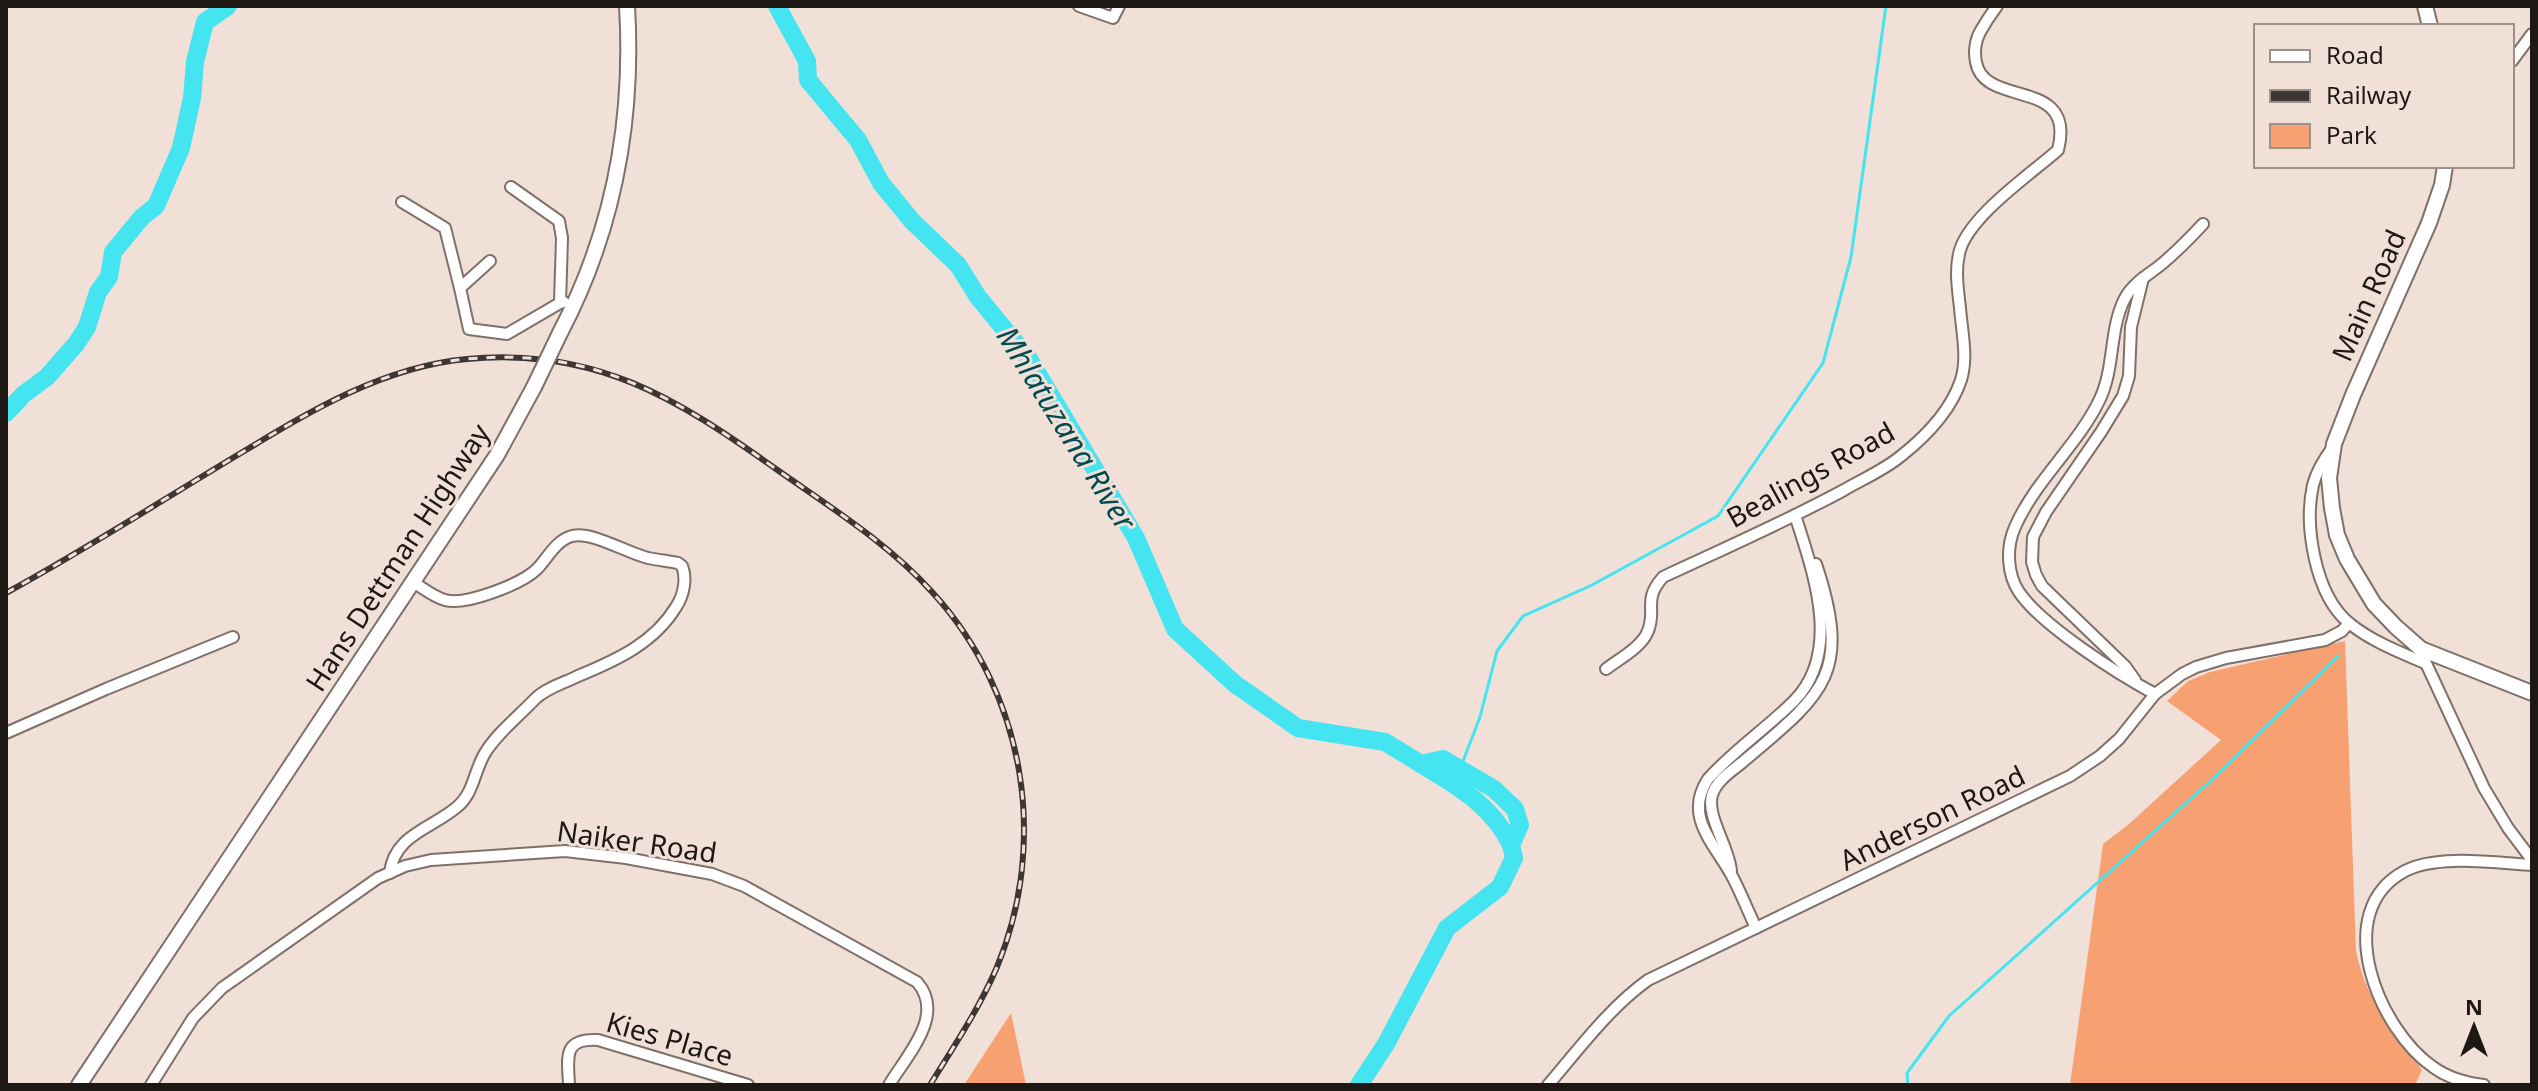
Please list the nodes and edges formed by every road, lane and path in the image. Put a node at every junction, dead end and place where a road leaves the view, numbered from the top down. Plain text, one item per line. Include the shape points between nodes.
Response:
1 (627, 6) edge
2 (1079, 6) edge
3 (1119, 6) edge
4 (1997, 6) edge
5 (2530, 40) edge
6 (2514, 59) edge
7 (2445, 168) edge
8 (511, 187) dead end
9 (402, 202) dead end
10 (2203, 224) dead end
11 (490, 261) dead end
12 (2143, 278) junction
13 (460, 288) junction
14 (578, 300) junction
15 (560, 303) junction
16 (2334, 444) junction
17 (1797, 514) junction
18 (413, 582) junction
19 (2349, 623) junction
20 (233, 637) dead end
21 (2423, 656) junction
22 (1606, 669) dead end
23 (2138, 685) junction
24 (2532, 693) edge
25 (2155, 694) junction
26 (6, 733) edge
27 (2532, 862) edge
28 (390, 873) junction
29 (1756, 928) junction
30 (79, 1085) edge
31 (151, 1085) edge
32 (569, 1085) edge
33 (748, 1085) edge
34 (889, 1085) edge
35 (1548, 1085) edge
36 (2484, 1085) edge

1 - 14 street, Hans Dettman Highway via 630,45 620,164
2 - 3 street via 1113,18
4 - 17 street, Bealings Road via 1978,34 1978,69 1995,85 2055,111 2061,130 2058,150 1977,220 1961,245 1957,277 1964,366 1937,421 1899,458
5 - 6 street
7 - 16 street, Main Road via 2429,223
8 - 15 street via 559,221
9 - 13 street via 445,228
10 - 12 street
11 - 13 street
12 - 23 street via 2123,396 2046,512 2031,550 2042,586
12 - 23 street via 2122,303 2100,400 2015,527 2009,557 2012,578 2027,602
13 - 15 street via 469,329 507,334
14 - 15 street
14 - 18 street, Hans Dettman Highway, bridge via 497,455
16 - 19 street, Main Road via 2313,484 2312,546 2325,590
16 - 21 street, Main Road via 2332,508 2347,559 2374,604
17 - 22 street, Bealings Road via 1663,577 1652,591 1643,639
17 - 29 street via 1829,613 1826,675 1812,700 1713,792 1713,814 1731,875
18 - 28 street via 442,600 470,599 533,573 560,542 576,535 678,563 685,572 680,602 657,633 634,650 536,697 485,753 464,799 407,839 395,854
18 - 30 street, Hans Dettman Highway
19 - 21 street, Main Road via 2392,649
19 - 25 street, Anderson Road via 2325,640 2196,667
20 - 26 street
21 - 24 street, Main Road
21 - 27 street via 2484,788
23 - 25 street
25 - 29 street, Anderson Road via 2119,739 2084,768
27 - 36 street via 2446,862 2407,869 2382,887 2371,905 2368,960 2395,1028 2432,1067 2451,1078
28 - 31 street, Naiker Road via 222,988 193,1018
28 - 34 street, Naiker Road via 431,860 565,851 730,879 923,989 928,1018
29 - 35 street, Anderson Road via 1633,991
32 - 33 street, Kies Place via 568,1053 587,1039

